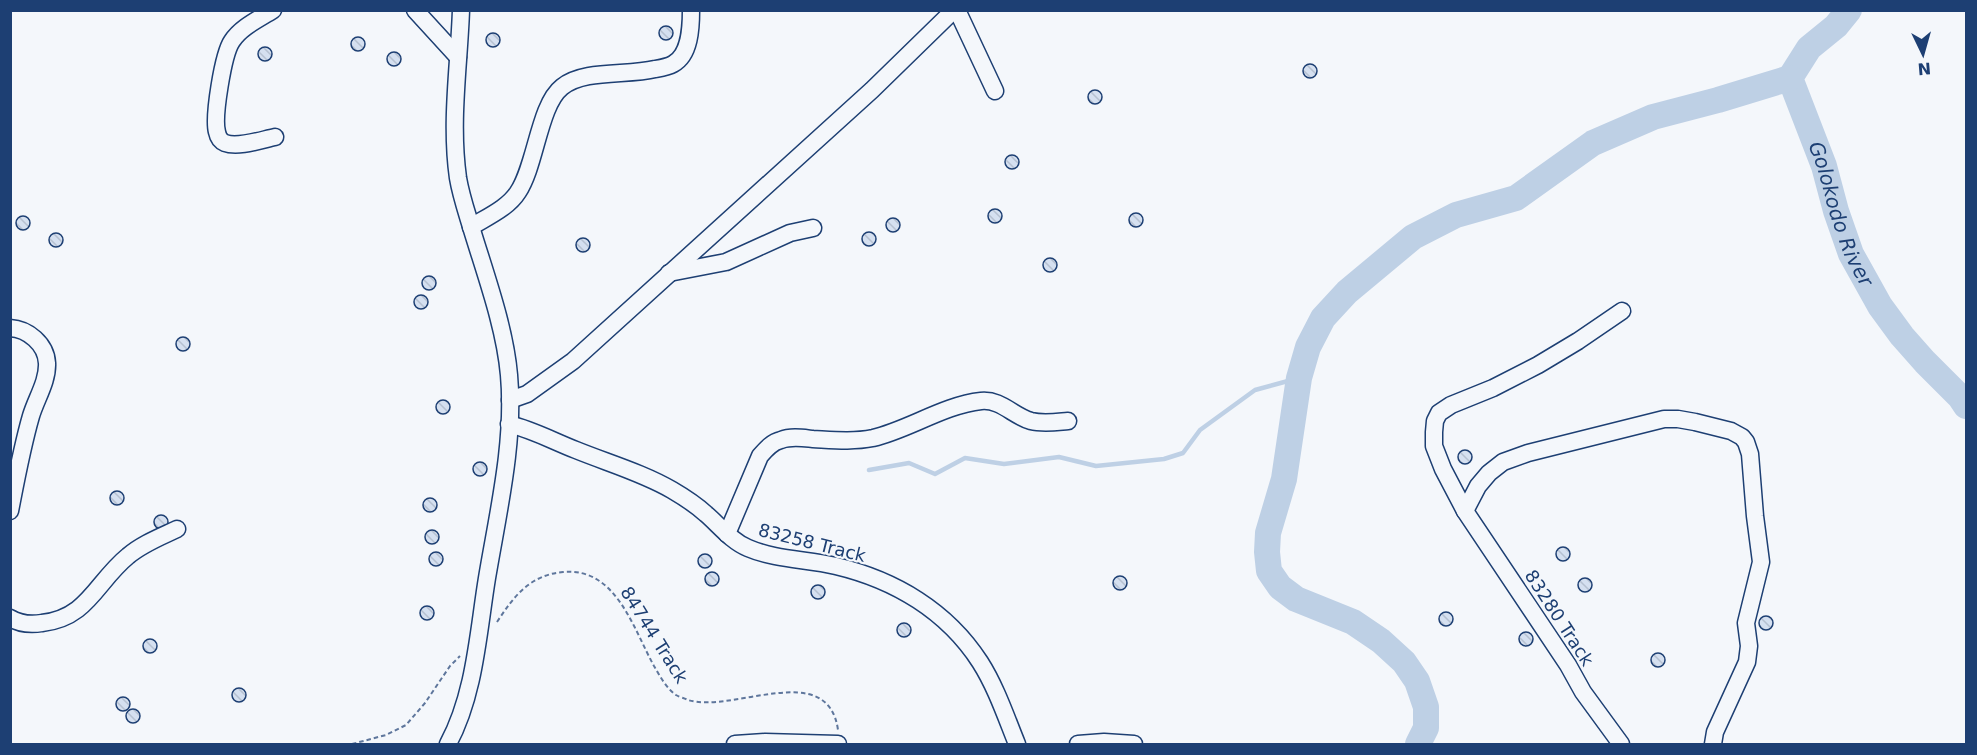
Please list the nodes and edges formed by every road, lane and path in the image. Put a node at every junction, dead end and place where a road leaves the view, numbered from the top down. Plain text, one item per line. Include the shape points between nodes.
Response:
1 (273, 10) edge
2 (415, 10) edge
3 (460, 10) edge
4 (691, 10) edge
5 (956, 10) edge
6 (458, 57) junction
7 (995, 91) dead end
8 (275, 137) dead end
9 (471, 227) junction
10 (813, 228) dead end
11 (669, 273) junction
12 (1622, 311) dead end
13 (10, 328) edge
14 (510, 400) junction
15 (1068, 422) dead end
16 (509, 424) junction
17 (1465, 511) junction
18 (10, 512) edge
19 (177, 529) dead end
20 (728, 534) junction
21 (10, 618) edge
22 (477, 639) junction
23 (839, 739) edge
24 (352, 744) edge
25 (448, 744) edge
26 (735, 744) edge
27 (1017, 744) edge
28 (1078, 744) edge
29 (1134, 744) edge
30 (1621, 744) edge
31 (1713, 744) edge

1 - 8 street via 243,30 228,47 221,74 216,130 220,140 227,144
2 - 6 street
3 - 6 street
4 - 9 street via 686,45 681,58 672,65 638,73 579,78 562,87 552,98 518,193
5 - 7 street
5 - 11 street
6 - 9 street via 455,157
9 - 14 street via 504,346
10 - 11 street via 790,233 726,262
11 - 14 street via 573,361 527,394
12 - 17 street, 83280 Track via 1538,365 1439,413 1434,446
13 - 18 street via 33,336 44,350 47,364
14 - 16 street
15 - 20 street via 1032,421 993,401 981,401 873,438 781,440 768,446 760,456
16 - 20 street, 83258 Track via 672,489
16 - 22 street
17 - 30 street, 83280 Track
17 - 31 street via 1489,473 1503,462 1528,453 1664,420 1695,422 1742,437 1750,454 1761,562 1746,623 1747,662
19 - 21 street via 127,556 72,615 35,624 22,624
20 - 27 street, 83258 Track via 761,552 874,578 911,595 942,617 980,663
22 - 23 path, 84744 Track via 493,628 521,590 544,576 561,572 592,575 619,600 663,680 676,696 712,703 798,691 814,695 833,710
22 - 24 path, 84744 Track via 450,666 406,725
22 - 25 street via 466,697
23 - 26 street
28 - 29 street

